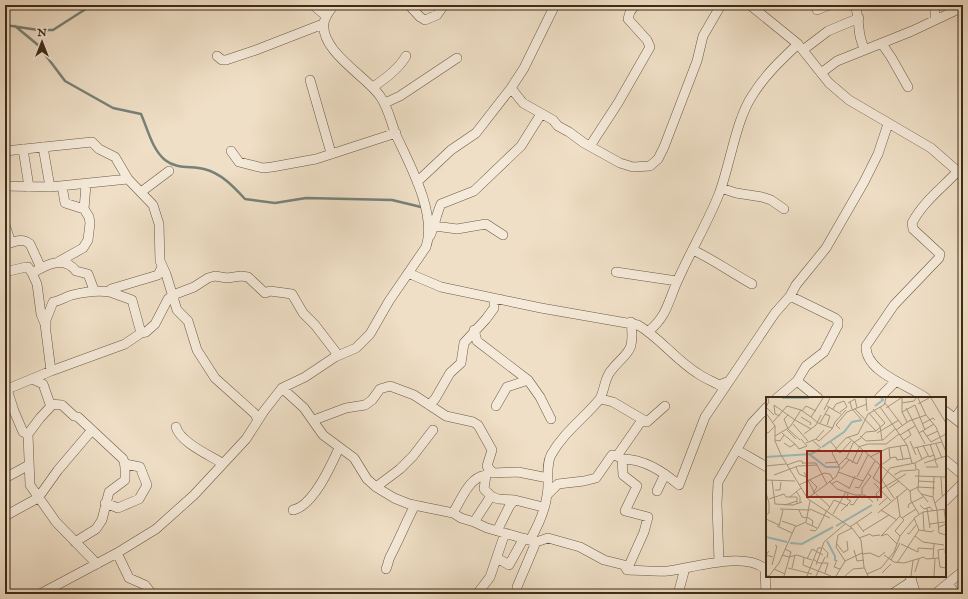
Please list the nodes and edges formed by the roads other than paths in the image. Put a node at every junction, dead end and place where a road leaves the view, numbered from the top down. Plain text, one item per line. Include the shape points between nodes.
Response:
1 (313, 5) edge
2 (334, 5) edge
3 (409, 5) edge
4 (444, 5) edge
5 (555, 5) edge
6 (635, 5) edge
7 (721, 5) edge
8 (750, 5) edge
9 (815, 5) edge
10 (829, 5) edge
11 (855, 5) edge
12 (935, 5) edge
13 (963, 7) edge
14 (859, 18) junction
15 (324, 20) junction
16 (935, 20) junction
17 (882, 44) junction
18 (801, 47) junction
19 (865, 50) junction
20 (218, 56) dead end
21 (406, 56) dead end
22 (457, 58) dead end
23 (821, 73) junction
24 (310, 80) dead end
25 (373, 87) junction
26 (908, 87) dead end
27 (511, 88) junction
28 (385, 103) junction
29 (541, 114) junction
30 (888, 124) junction
31 (396, 133) junction
32 (590, 146) junction
33 (43, 147) junction
34 (23, 150) junction
35 (5, 151) edge
36 (231, 151) dead end
37 (332, 153) junction
38 (169, 171) dead end
39 (961, 173) edge
40 (128, 179) junction
41 (417, 182) junction
42 (86, 185) junction
43 (5, 186) edge
44 (62, 186) junction
45 (29, 187) junction
46 (50, 187) junction
47 (721, 188) junction
48 (141, 192) junction
49 (84, 209) junction
50 (784, 209) dead end
51 (5, 225) edge
52 (435, 226) junction
53 (503, 235) dead end
54 (429, 237) junction
55 (8, 244) edge
56 (693, 250) junction
57 (58, 262) junction
58 (162, 267) junction
59 (41, 268) junction
60 (5, 272) edge
61 (616, 272) dead end
62 (32, 273) junction
63 (408, 273) junction
64 (677, 281) junction
65 (752, 284) dead end
66 (94, 290) junction
67 (110, 292) junction
68 (173, 295) junction
69 (790, 296) junction
70 (500, 299) junction
71 (631, 322) junction
72 (46, 329) junction
73 (474, 330) junction
74 (649, 331) junction
75 (140, 333) junction
76 (338, 355) junction
77 (51, 371) junction
78 (32, 379) junction
79 (528, 380) junction
80 (797, 381) junction
81 (896, 381) junction
82 (727, 382) junction
83 (6, 387) edge
84 (282, 388) junction
85 (778, 397) edge
86 (817, 397) edge
87 (880, 397) edge
88 (925, 397) edge
89 (601, 399) junction
90 (53, 404) junction
91 (429, 405) junction
92 (496, 406) dead end
93 (665, 406) dead end
94 (963, 407) edge
95 (766, 408) edge
96 (946, 412) edge
97 (955, 418) junction
98 (550, 419) dead end
99 (258, 420) junction
100 (314, 420) junction
101 (647, 422) junction
102 (963, 425) edge
103 (176, 428) dead end
104 (92, 430) junction
105 (433, 430) dead end
106 (28, 434) junction
107 (339, 448) junction
108 (737, 450) junction
109 (619, 458) junction
110 (946, 461) edge
111 (222, 463) junction
112 (125, 464) junction
113 (29, 465) junction
114 (766, 466) edge
115 (488, 473) junction
116 (665, 474) junction
117 (963, 475) edge
118 (5, 478) edge
119 (548, 478) junction
120 (963, 483) edge
121 (376, 487) junction
122 (657, 491) dead end
123 (547, 495) junction
124 (491, 496) junction
125 (38, 498) junction
126 (515, 500) junction
127 (946, 500) edge
128 (105, 503) junction
129 (415, 505) junction
130 (543, 507) junction
131 (293, 510) dead end
132 (453, 513) junction
133 (5, 516) edge
134 (474, 522) junction
135 (501, 532) junction
136 (530, 540) junction
137 (75, 542) junction
138 (117, 553) junction
139 (497, 558) junction
140 (719, 562) junction
141 (97, 564) junction
142 (685, 568) junction
143 (386, 569) dead end
144 (627, 570) junction
145 (963, 571) edge
146 (911, 578) edge
147 (948, 584) junction
148 (40, 594) edge
149 (152, 594) edge
150 (477, 594) edge
151 (517, 594) edge
152 (678, 594) edge
153 (766, 594) edge
154 (892, 594) edge
155 (916, 594) edge
156 (935, 594) edge
157 (956, 594) edge

1 - 15 street
2 - 15 street
3 - 4 street via 426,20 437,15
5 - 27 street via 539,40
6 - 32 street via 628,19 650,47
7 - 32 street via 703,36 697,61 658,159 650,166 633,167 620,163
8 - 18 street
9 - 10 street via 817,10
11 - 14 street
12 - 16 street
13 - 16 street
14 - 18 street via 828,31
14 - 19 street via 859,39
15 - 20 street via 256,50 226,60
15 - 25 street via 325,34 338,55
16 - 17 street
17 - 19 street
17 - 26 street
18 - 23 street
18 - 47 street via 773,68 751,96 743,114
19 - 23 street via 837,61
21 - 25 street via 385,79
22 - 28 street via 400,96
23 - 30 street via 849,100
24 - 37 street
25 - 28 street
27 - 29 street via 523,103
27 - 41 street via 476,133 451,150
28 - 31 street
29 - 32 street
29 - 52 street via 521,146 474,191 441,204
30 - 39 street via 898,127 931,148
30 - 69 street via 878,154 864,182 826,248
31 - 37 street
31 - 41 street
33 - 34 street
33 - 40 street via 92,142 99,149 115,157
33 - 46 street
34 - 35 street
34 - 45 street
36 - 37 street via 239,162 263,168 316,159
38 - 48 street
39 - 81 street via 929,198 912,223 913,229 936,249 940,258 894,305 866,346 869,359 880,371
40 - 42 street
40 - 48 street
41 - 54 street via 428,222
42 - 44 street
42 - 49 street
43 - 45 street
44 - 46 street
44 - 49 street via 65,203
45 - 46 street
47 - 50 street via 762,197
47 - 56 street
48 - 58 street via 153,205 159,224 159,254
49 - 57 street via 90,223 88,240 83,248
51 - 55 street
52 - 53 street via 457,229 486,224
52 - 54 street
54 - 63 street via 426,247
55 - 59 street via 20,240 27,241
56 - 64 street
56 - 65 street via 719,262
57 - 59 street
57 - 66 street via 88,274
58 - 67 street via 158,275 111,289
58 - 68 street
59 - 62 street
60 - 62 street via 28,267
61 - 64 street
62 - 72 street
63 - 70 street via 441,287
63 - 76 street via 370,334 356,348
64 - 74 street via 665,313
66 - 67 street
66 - 72 street via 53,302 46,320
67 - 75 street via 132,300
68 - 75 street via 168,299 155,324 146,332
68 - 76 street via 215,276 248,277 265,293 270,291 292,294 303,313
68 - 99 street via 177,310 188,321 196,350 215,378 255,414
69 - 80 street via 838,321 824,352 806,366
69 - 82 street via 775,313
70 - 71 street via 589,317
70 - 73 street via 494,301 494,308
71 - 74 street
71 - 89 street via 633,339 627,355 610,372 604,383
72 - 77 street
73 - 79 street via 477,341
73 - 91 street via 464,343 461,363 450,373
74 - 82 street via 696,373 719,385
75 - 77 street via 125,344
76 - 84 street via 305,377
77 - 78 street
78 - 83 street
78 - 90 street via 43,384 50,404
79 - 92 street via 507,387
79 - 98 street via 540,397
80 - 85 street
80 - 86 street
81 - 87 street
81 - 88 street
82 - 116 street via 705,417 679,485
83 - 106 street via 23,432
84 - 99 street
84 - 100 street
89 - 101 street via 613,402
89 - 119 street via 558,445 551,456
90 - 104 street via 62,405
90 - 106 street
91 - 100 street via 414,395 390,386 380,389 365,405 346,408
91 - 115 street via 446,416 478,425 492,450 488,461
93 - 101 street
94 - 97 street
95 - 108 street via 752,423
96 - 97 street
97 - 102 street
99 - 111 street via 246,439
100 - 107 street via 323,435
101 - 109 street via 642,420 637,425
103 - 111 street via 177,433 183,438
104 - 112 street via 123,459
104 - 125 street
105 - 121 street via 400,469
106 - 113 street
107 - 121 street via 354,458 367,479
107 - 131 street via 314,494 302,508
108 - 114 street
108 - 140 street via 718,482
109 - 116 street via 633,459
109 - 123 street via 612,455 596,478 584,482 558,484
109 - 144 street via 623,475 637,486 625,511 648,517
110 - 117 street
111 - 138 street via 194,495 156,529
112 - 128 street via 125,480 109,492
112 - 128 street via 140,467 147,485 140,499 118,508
113 - 118 street
113 - 125 street via 30,485
115 - 119 street via 518,472
115 - 124 street via 484,489
115 - 132 street via 470,484
116 - 122 street
119 - 123 street
120 - 127 street
121 - 129 street via 394,498
123 - 130 street
124 - 126 street
124 - 134 street
125 - 133 street
125 - 137 street
126 - 130 street
126 - 135 street via 510,505
128 - 137 street via 102,520 96,529
129 - 132 street
129 - 143 street
130 - 136 street via 539,524
132 - 134 street
134 - 135 street
135 - 136 street
135 - 139 street
136 - 139 street via 509,565
136 - 144 street via 548,538 580,547 604,560 624,565
136 - 151 street
137 - 141 street
138 - 141 street
138 - 149 street via 129,578 145,585
139 - 150 street via 490,577
140 - 142 street
140 - 153 street via 751,562 761,566 765,569
141 - 148 street
142 - 144 street via 666,571
142 - 152 street
145 - 147 street
146 - 154 street
146 - 155 street
147 - 156 street
147 - 157 street

